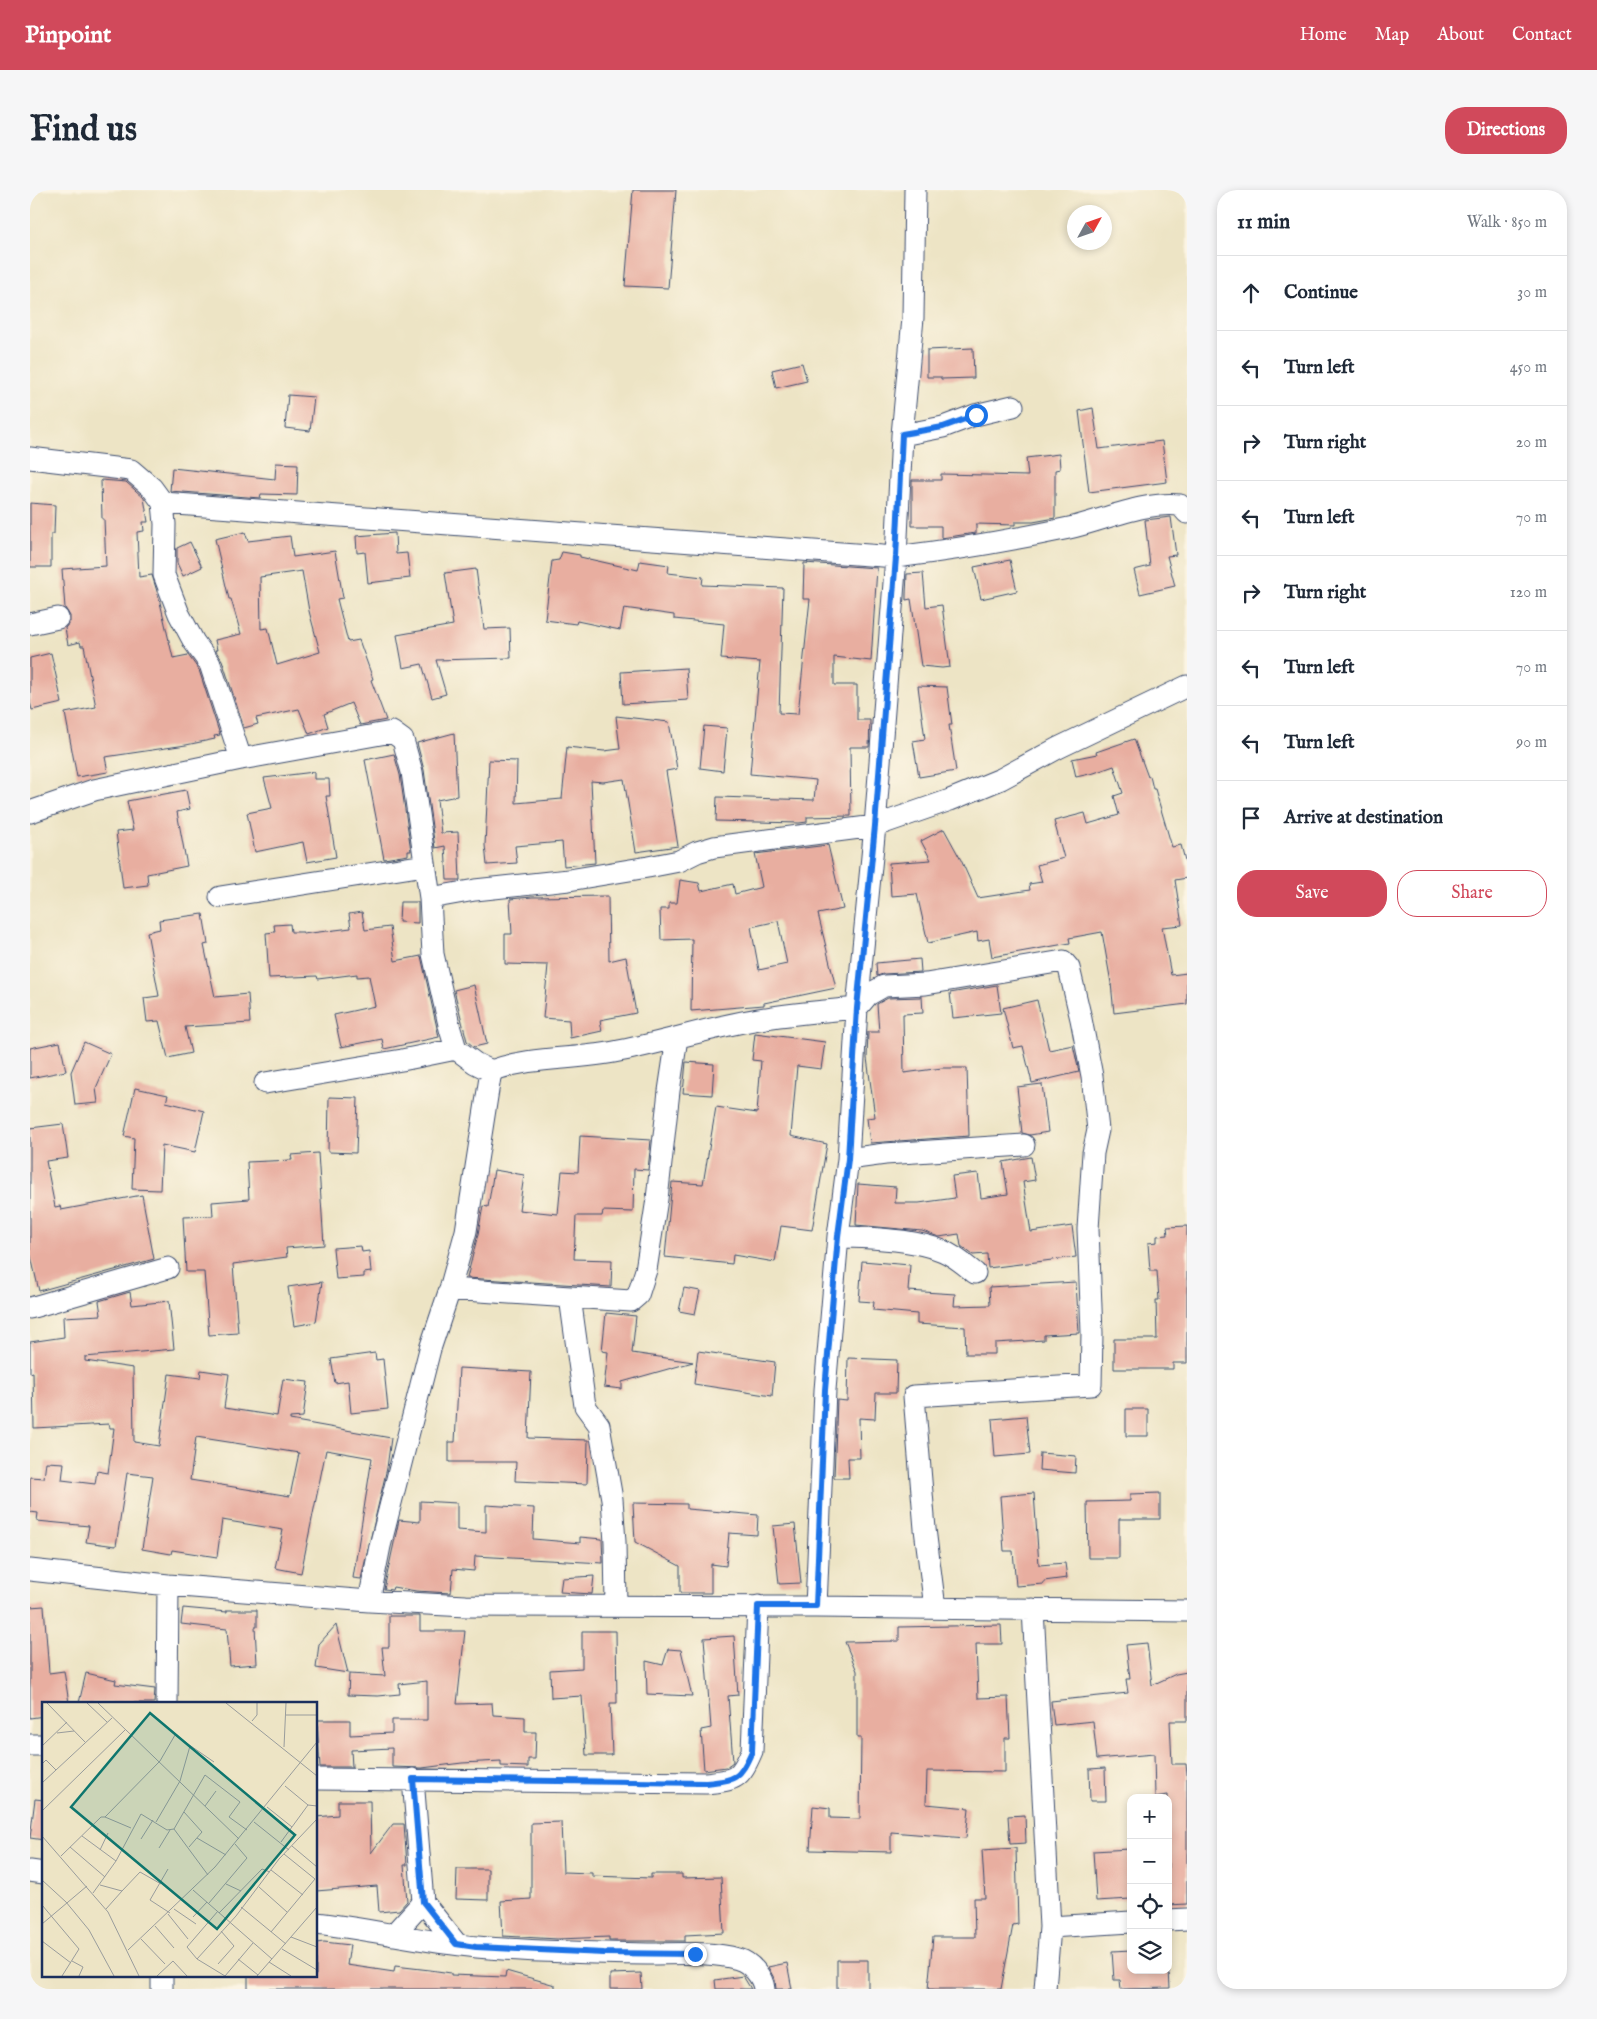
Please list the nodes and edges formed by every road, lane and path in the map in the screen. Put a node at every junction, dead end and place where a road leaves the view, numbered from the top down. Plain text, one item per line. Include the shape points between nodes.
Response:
1 (915, 190) edge
2 (1013, 406) dead end
3 (902, 434) junction
4 (30, 458) edge
5 (163, 503) junction
6 (1187, 513) edge
7 (896, 557) junction
8 (58, 618) dead end
9 (30, 624) edge
10 (1187, 686) edge
11 (241, 759) junction
12 (30, 812) edge
13 (875, 826) junction
14 (425, 865) junction
15 (220, 898) dead end
16 (430, 898) junction
17 (857, 1008) junction
18 (677, 1038) junction
19 (456, 1049) junction
20 (491, 1071) junction
21 (265, 1083) dead end
22 (1024, 1145) dead end
23 (848, 1159) junction
24 (838, 1236) junction
25 (168, 1268) dead end
26 (975, 1273) dead end
27 (450, 1288) junction
28 (570, 1296) junction
29 (30, 1308) edge
30 (30, 1570) edge
31 (168, 1585) junction
32 (369, 1601) junction
33 (616, 1606) junction
34 (758, 1606) junction
35 (816, 1606) junction
36 (935, 1608) junction
37 (1033, 1609) junction
38 (1187, 1611) edge
39 (167, 1702) edge
40 (318, 1779) edge
41 (413, 1779) junction
42 (423, 1902) junction
43 (1187, 1919) edge
44 (1172, 1920) edge
45 (1127, 1922) edge
46 (318, 1923) edge
47 (1050, 1927) junction
48 (393, 1935) junction
49 (456, 1944) junction
50 (162, 1976) edge
51 (162, 1989) edge
52 (764, 1989) edge
53 (1045, 1989) edge

1 - 3 street via 913,318
2 - 3 street via 943,427
3 - 7 street
4 - 5 street via 131,470 152,488
5 - 7 street
5 - 11 street via 164,575 179,614 210,664
6 - 7 street via 1180,505 1163,503 1070,528
7 - 13 street
8 - 9 street
10 - 13 street via 1001,779
11 - 12 street via 94,790
11 - 14 street via 392,732 403,740 412,772
13 - 16 street via 714,848 679,861 570,880
13 - 17 street
14 - 15 street
14 - 16 street
16 - 19 street via 433,954
17 - 18 street via 766,1018
17 - 23 street
17 - 36 street via 884,986 926,984 1063,961 1069,968 1081,1019 1096,1105 1098,1130 1093,1153 1088,1230 1092,1386 914,1396
18 - 20 street via 613,1053 530,1061
18 - 28 street via 657,1199 641,1289 631,1301
19 - 20 street
19 - 21 street
20 - 27 street via 466,1231
22 - 23 street
23 - 24 street
24 - 26 street via 917,1243 944,1251
24 - 35 street via 825,1390
25 - 29 street
27 - 28 street
27 - 32 street via 430,1349
28 - 33 street via 585,1406 599,1425 612,1499
30 - 31 street
31 - 32 street
31 - 39 street
32 - 33 street via 466,1606
33 - 34 street
34 - 35 street
34 - 41 street via 752,1751 743,1772 729,1781
35 - 36 street
36 - 37 street
37 - 38 street
37 - 47 street
40 - 41 street
41 - 42 street
42 - 48 street
42 - 49 street
43 - 44 street
45 - 47 street
46 - 48 street
47 - 53 street
48 - 49 street
49 - 52 street via 604,1953 717,1955 749,1964 763,1982
50 - 51 street

